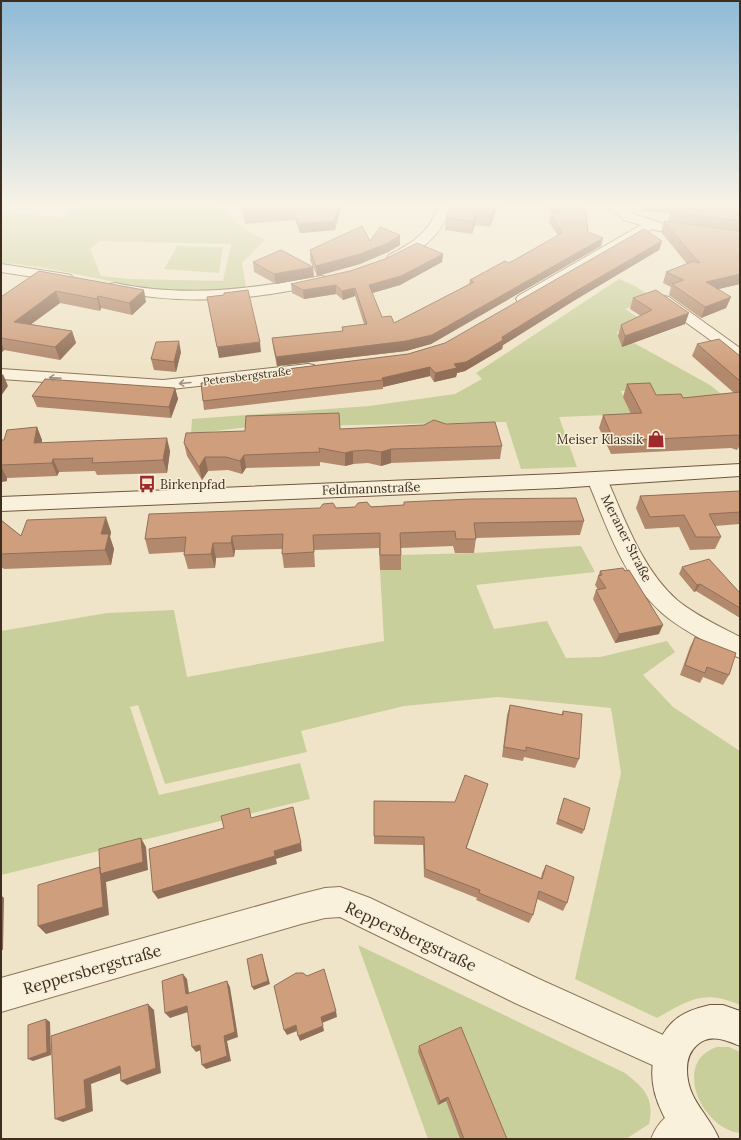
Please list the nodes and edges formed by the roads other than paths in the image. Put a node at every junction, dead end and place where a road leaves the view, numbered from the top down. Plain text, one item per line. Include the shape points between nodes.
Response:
1 (389, 260) edge
2 (590, 260) edge
3 (381, 264) edge
4 (1, 268) edge
5 (337, 277) edge
6 (79, 280) edge
7 (102, 285) edge
8 (658, 296) edge
9 (508, 308) edge
10 (740, 356) edge
11 (320, 368) edge
12 (1, 374) edge
13 (740, 470) edge
14 (597, 479) junction
15 (1, 504) edge
16 (740, 648) edge
17 (1, 995) edge
18 (740, 1028) edge
19 (671, 1056) junction
20 (686, 1134) edge

1 - 3 street
2 - 9 street
4 - 6 street
5 - 7 street via 246,293 204,296 170,296
8 - 10 street
11 -> 12 street, Petersbergstraße via 163,385
13 - 14 street, Feldmannstraße
14 - 15 street, Feldmannstraße
14 - 16 street, Meraner Straße via 609,508 650,585 668,605 686,618
17 - 19 street, Reppersbergstraße via 301,909 340,902
18 - 19 street via 722,1022 699,1023 684,1032 676,1042
19 - 20 street via 671,1089

